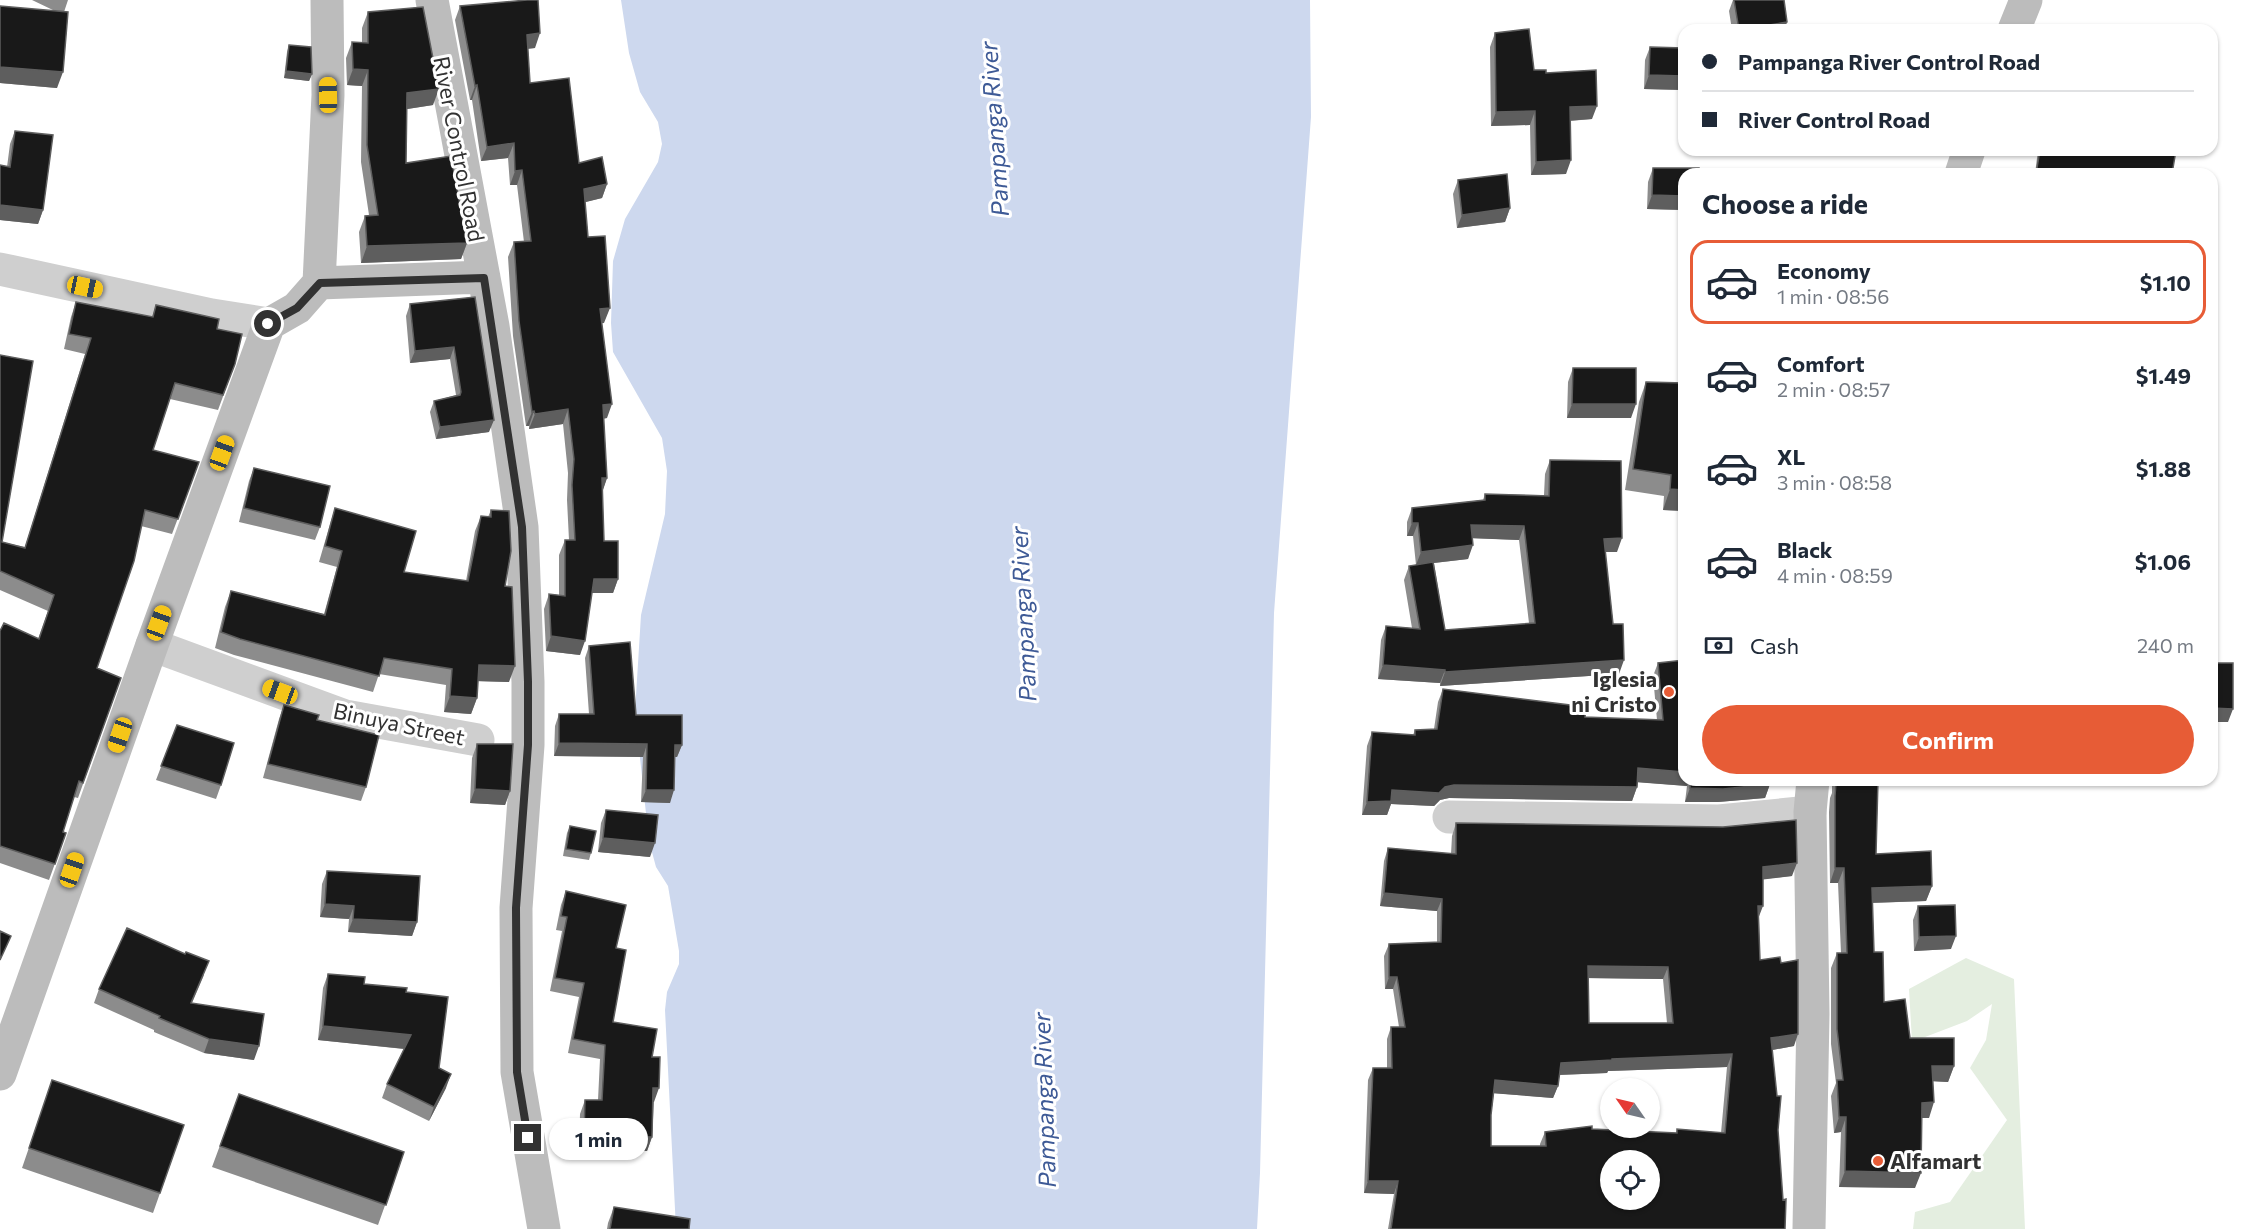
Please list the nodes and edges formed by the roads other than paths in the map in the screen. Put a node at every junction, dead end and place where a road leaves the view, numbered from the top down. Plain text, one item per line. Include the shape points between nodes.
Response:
1 (327, 0) edge
2 (432, 0) edge
3 (2026, 0) edge
4 (2016, 24) edge
5 (0, 269) edge
6 (484, 278) junction
7 (320, 283) junction
8 (268, 324) junction
9 (152, 645) junction
10 (478, 740) dead end
11 (1812, 786) edge
12 (1810, 812) junction
13 (1449, 817) dead end
14 (0, 1074) edge
15 (544, 1229) edge
16 (1809, 1229) edge

1 - 7 street via 328,95
2 - 6 street, River Control Road
3 - 4 street
5 - 8 street
6 - 7 street
6 - 15 street, River Control Road via 522,527 528,735 516,908 517,1072
7 - 8 street via 297,308
8 - 9 street
9 - 10 street, Binuya Street via 345,716
9 - 14 street
11 - 12 street
12 - 13 street via 1719,821
12 - 16 street via 1813,1014

